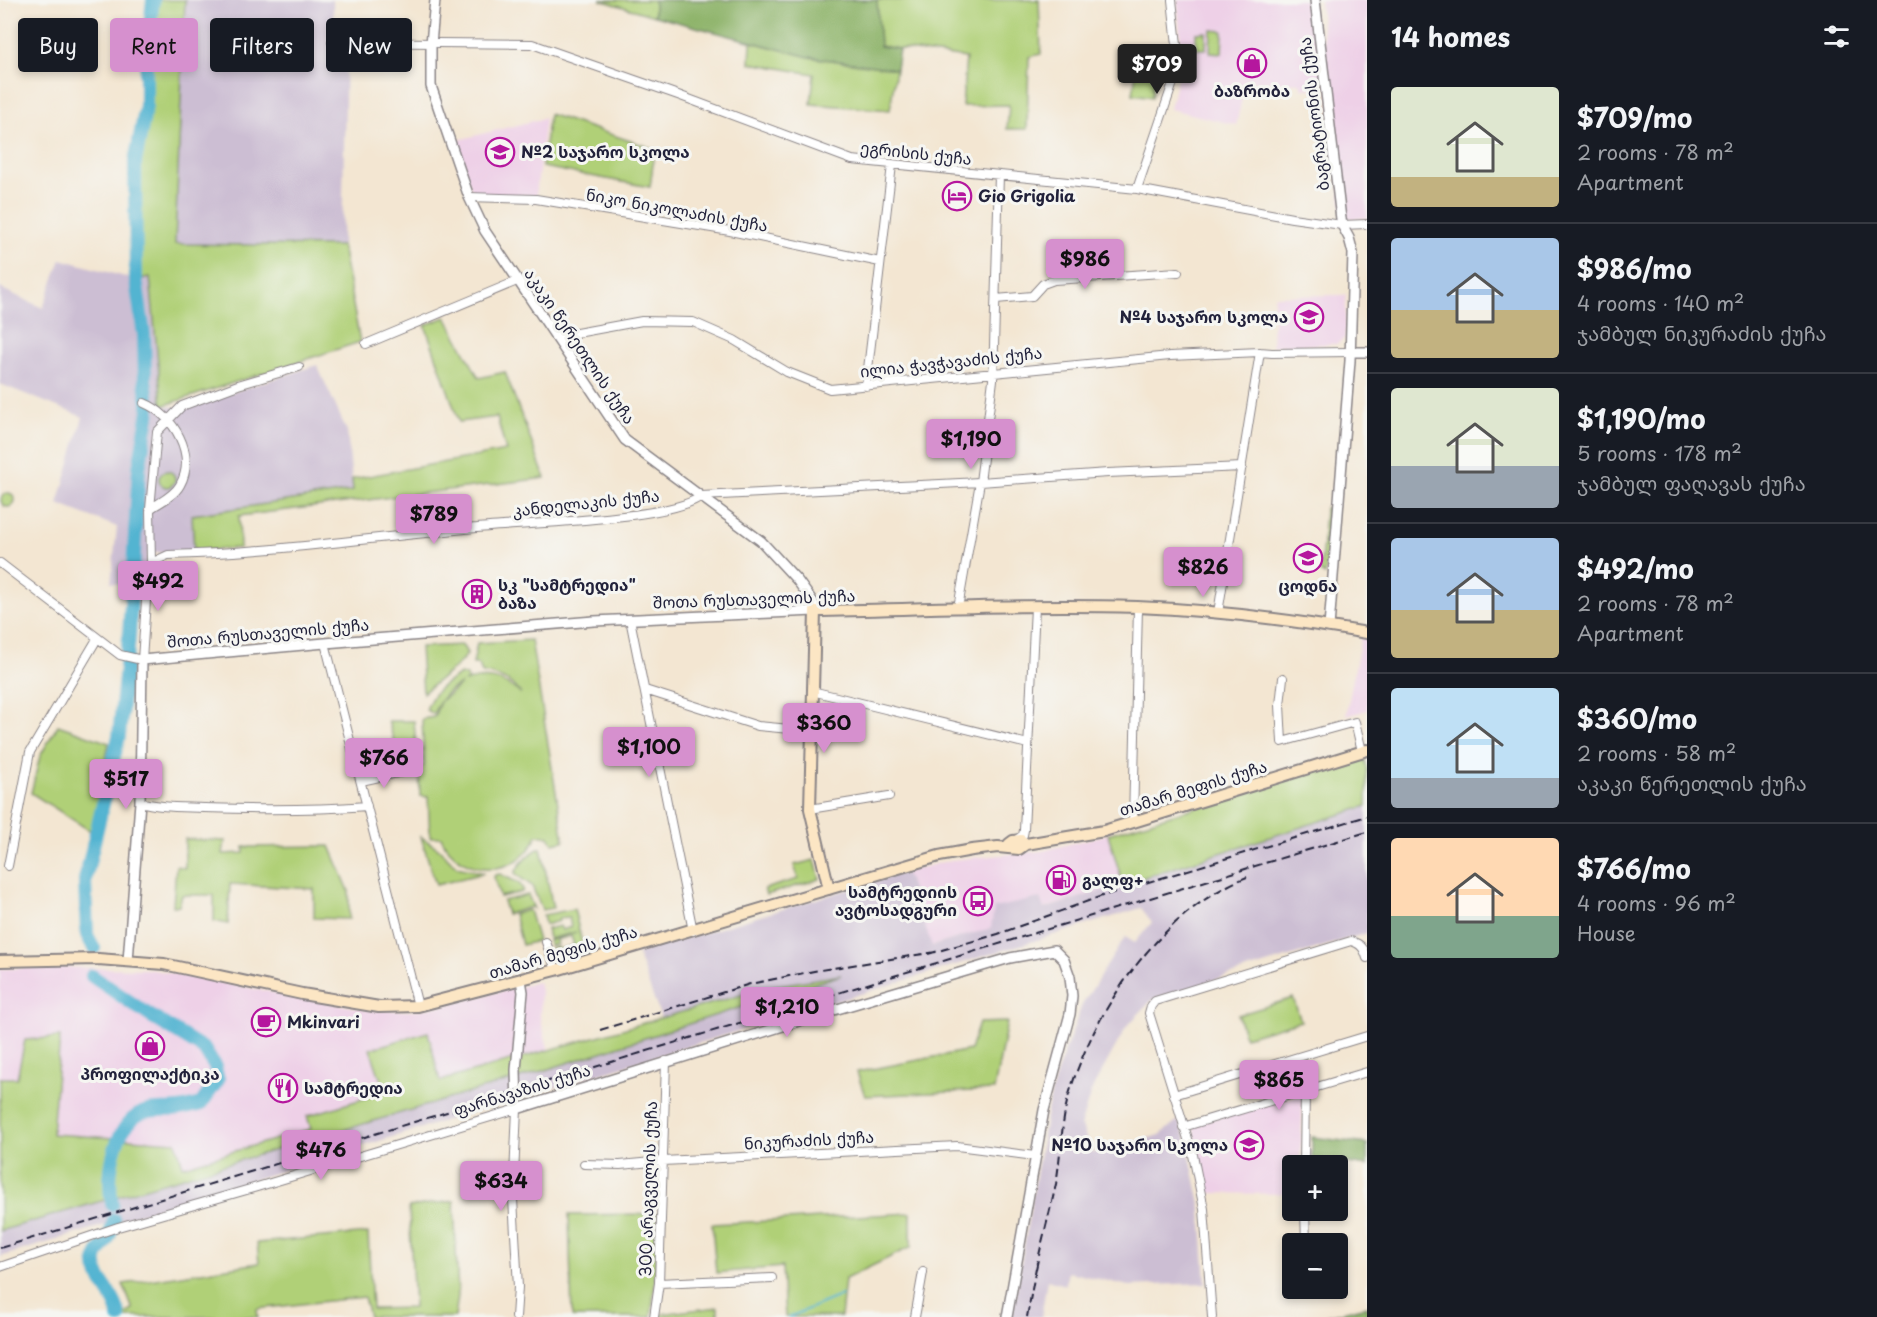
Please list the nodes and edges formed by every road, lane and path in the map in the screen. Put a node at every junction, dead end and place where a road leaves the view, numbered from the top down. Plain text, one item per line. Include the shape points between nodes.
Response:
1 (435, 0) edge
2 (1172, 0) edge
3 (1315, 0) edge
4 (412, 44) edge
5 (431, 44) junction
6 (892, 165) junction
7 (999, 175) junction
8 (1137, 189) junction
9 (469, 197) junction
10 (1367, 224) edge
11 (1342, 225) junction
12 (880, 262) junction
13 (1178, 272) dead end
14 (517, 281) junction
15 (996, 299) junction
16 (555, 337) junction
17 (366, 344) dead end
18 (1260, 352) junction
19 (1350, 352) junction
20 (1367, 352) edge
21 (299, 367) dead end
22 (994, 374) junction
23 (866, 386) junction
24 (148, 404) dead end
25 (167, 420) junction
26 (1242, 467) junction
27 (980, 482) junction
28 (701, 496) junction
29 (150, 509) junction
30 (0, 563) edge
31 (151, 563) junction
32 (1035, 607) junction
33 (1138, 607) junction
34 (958, 608) junction
35 (815, 611) junction
36 (1218, 613) junction
37 (630, 619) junction
38 (1329, 627) junction
39 (1367, 633) edge
40 (98, 639) junction
41 (325, 643) junction
42 (142, 660) junction
43 (1283, 678) dead end
44 (645, 690) junction
45 (812, 691) junction
46 (811, 731) junction
47 (1028, 744) junction
48 (1365, 750) edge
49 (402, 771) dead end
50 (361, 781) junction
51 (889, 796) dead end
52 (140, 802) junction
53 (367, 806) junction
54 (810, 808) junction
55 (1133, 822) junction
56 (1016, 844) junction
57 (8, 866) dead end
58 (829, 889) junction
59 (693, 931) junction
60 (546, 942) dead end
61 (1367, 958) edge
62 (128, 961) junction
63 (0, 962) edge
64 (556, 970) junction
65 (521, 980) junction
66 (418, 1006) junction
67 (1367, 1036) edge
68 (666, 1061) junction
69 (1367, 1072) edge
70 (1305, 1090) junction
71 (1174, 1095) junction
72 (517, 1109) junction
73 (1183, 1127) junction
74 (1035, 1155) junction
75 (1304, 1155) edge
76 (663, 1161) junction
77 (584, 1164) dead end
78 (0, 1267) edge
79 (923, 1272) dead end
80 (772, 1278) dead end
81 (658, 1283) junction
82 (516, 1317) edge
83 (654, 1317) edge
84 (915, 1317) edge
85 (1007, 1317) edge
86 (1212, 1317) edge

1 - 5 street, აკაკი წერეთლის ქუჩა
2 - 8 street via 1176,74
3 - 11 street, ბაგრატიონის ქუჩა
4 - 5 street, ეგრისის ქუჩა
5 - 6 street, ეგრისის ქუჩა via 532,44 852,160
5 - 9 street, აკაკი წერეთლის ქუჩა via 431,86
6 - 7 street, ეგრისის ქუჩა
6 - 12 street
7 - 8 street, ეგრისის ქუჩა
7 - 15 street
8 - 11 street, ეგრისის ქუჩა
9 - 12 street, ნიკო ნიკოლაძის ქუჩა via 536,199 730,231
9 - 14 street, აკაკი წერეთლის ქუჩა
10 - 11 street, ეგრისის ქუჩა
11 - 19 street, ბაგრატიონის ქუჩა via 1353,253
12 - 23 street
13 - 15 street via 1054,280 1043,284 1032,296
14 - 16 street, აკაკი წერეთლის ქუჩა
14 - 17 street
15 - 22 street
16 - 23 street, ილია ჭავჭავაძის ქუჩა via 642,321 693,322 734,340 787,372 830,389
16 - 28 street, აკაკი წერეთლის ქუჩა via 625,440
18 - 19 street, ილია ჭავჭავაძის ქუჩა
18 - 22 street, ილია ჭავჭავაძის ქუჩა via 1170,356
18 - 26 street
19 - 20 street, ილია ჭავჭავაძის ქუჩა
19 - 38 street, ბაგრატიონის ქუჩა
21 - 25 street via 182,406
22 - 23 street, ილია ჭავჭავაძის ქუჩა
22 - 27 street
24 - 25 street
25 - 29 street via 157,432
25 - 29 street via 183,443 186,466 180,485 171,496
26 - 27 street, კანდელაკის ქუჩა
26 - 36 street
27 - 28 street, კანდელაკის ქუჩა
27 - 34 street
28 - 31 street, კანდელაკის ქუჩა via 693,502 640,514 296,547 168,555
28 - 35 street, აკაკი წერეთლის ქუჩა via 761,541 797,580
29 - 31 street
30 - 40 street
31 - 42 street
32 - 33 main road, შოთა რუსთაველის ქუჩა
32 - 34 main road, შოთა რუსთაველის ქუჩა
32 - 47 street
33 - 36 main road, შოთა რუსთაველის ქუჩა
33 - 55 street
34 - 35 main road, შოთა რუსთაველის ქუჩა
35 - 37 street, შოთა რუსთაველის ქუჩა
35 - 45 main road
36 - 38 main road, შოთა რუსთაველის ქუჩა
37 - 41 street, შოთა რუსთაველის ქუჩა
37 - 44 street
38 - 39 main road, შოთა რუსთაველის ქუჩა
40 - 42 street via 124,656
40 - 57 street via 30,752
41 - 42 street, შოთა რუსთაველის ქუჩა
41 - 50 street
42 - 52 street
43 - 48 street via 1282,742 1355,722
44 - 46 street via 758,726
44 - 59 street
45 - 46 main road
45 - 47 street
46 - 54 main road
47 - 56 street via 1024,830
48 - 55 main road, თამარ მეფის ქუჩა
49 - 50 street
50 - 53 street
51 - 54 street
52 - 53 street via 225,808
52 - 62 street
53 - 66 street
54 - 58 main road
55 - 56 main road, თამარ მეფის ქუჩა via 1104,831
56 - 58 main road, თამარ მეფის ქუჩა via 939,856
58 - 59 main road, თამარ მეფის ქუჩა
59 - 64 main road, თამარ მეფის ქუჩა
60 - 64 street
61 - 71 street via 1365,950 1351,941 1155,1001 1149,1013
62 - 63 main road, თამარ მეფის ქუჩა
62 - 66 main road, თამარ მეფის ქუჩა via 379,1007
64 - 65 main road, თამარ მეფის ქუჩა
65 - 66 main road, თამარ მეფის ქუჩა
65 - 72 street via 524,992 516,1070
67 - 71 street
68 - 72 street, ფარნავაზის ქუჩა
68 - 74 street, ფარნავაზის ქუჩა via 1010,958 1054,950 1064,960 1072,996
68 - 76 street, 300 არაგველის ქუჩა
69 - 70 street
70 - 73 street
70 - 75 street
71 - 73 street
72 - 78 street, ფარნავაზის ქუჩა via 107,1230
72 - 82 street via 513,1199
73 - 86 street via 1204,1209
74 - 76 street, ნიკურაძის ქუჩა via 957,1146
74 - 85 street
76 - 77 street, ნიკურაძის ქუჩა
76 - 81 street, 300 არაგველის ქუჩა
79 - 84 street
80 - 81 street
81 - 83 street, 300 არაგველის ქუჩა

